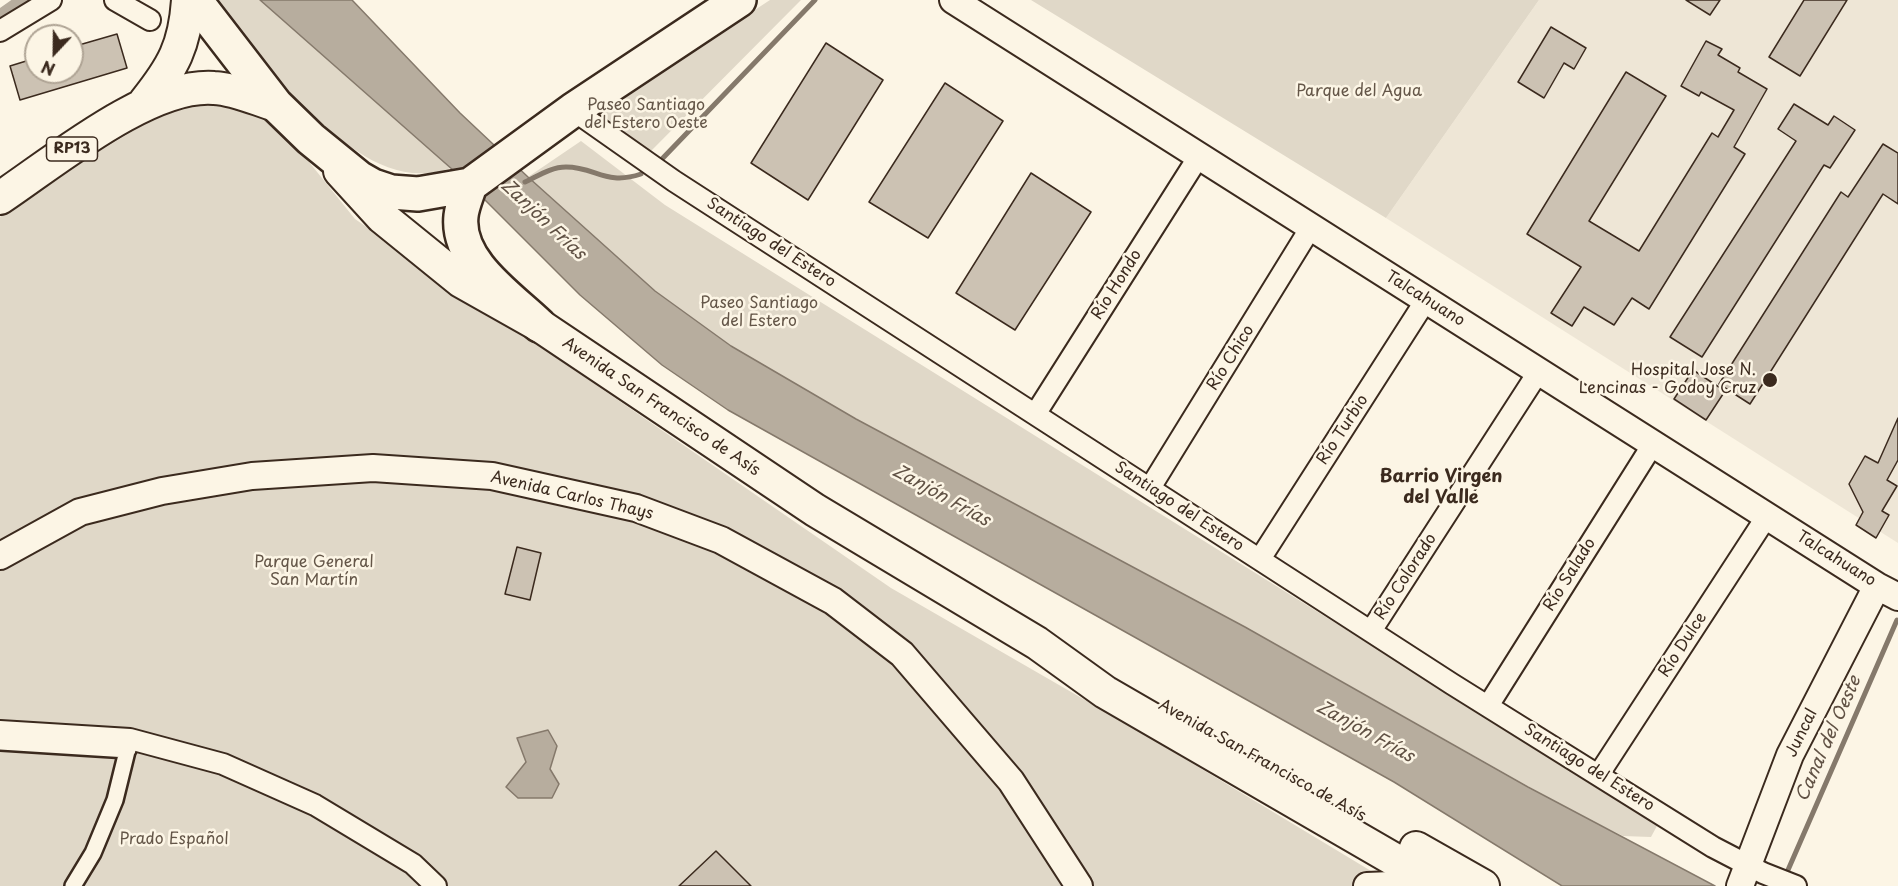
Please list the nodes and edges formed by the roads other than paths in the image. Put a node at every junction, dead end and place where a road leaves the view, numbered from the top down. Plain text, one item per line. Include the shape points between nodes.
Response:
1 (51, 0) edge
2 (115, 0) edge
3 (188, 0) edge
4 (195, 0) edge
5 (697, 0) edge
6 (739, 0) edge
7 (953, 0) edge
8 (150, 20) dead end
9 (0, 31) edge
10 (653, 57) junction
11 (145, 102) junction
12 (276, 105) junction
13 (573, 110) junction
14 (311, 139) junction
15 (1199, 156) junction
16 (470, 185) junction
17 (0, 198) edge
18 (1311, 227) junction
19 (1426, 300) junction
20 (539, 325) junction
21 (1539, 372) junction
22 (1036, 413) junction
23 (1653, 444) junction
24 (1150, 488) junction
25 (1767, 516) junction
26 (0, 556) edge
27 (1260, 560) junction
28 (1888, 591) edge
29 (1371, 631) junction
30 (1037, 644) junction
31 (1488, 706) junction
32 (0, 731) edge
33 (0, 742) edge
34 (129, 744) junction
35 (1599, 774) junction
36 (1744, 876) edge
37 (73, 886) edge
38 (436, 886) edge
39 (1079, 886) edge
40 (1367, 886) edge
41 (1423, 886) edge
42 (1440, 886) edge
43 (1483, 886) edge
44 (1796, 886) edge

1 - 9 street
2 - 8 street
3 - 11 main road, RP13 via 186,23 171,69
4 - 12 highway
5 - 10 highway via 683,27
6 - 10 highway
7 - 15 street, Talcahuano
10 - 13 highway
11 - 12 main road, RP13 via 188,88 214,88
11 - 17 main road, RP13
12 - 14 highway
13 - 16 highway
13 - 22 street, Santiago del Estero via 674,181
14 - 16 highway via 359,178 391,192 418,194
14 - 20 main road, Avenida San Francisco de Asís via 382,217 478,292
15 - 18 street, Talcahuano
15 - 22 street, Río Hondo
16 - 20 highway via 461,215 461,233 470,254 488,277
18 - 19 street, Talcahuano
18 - 24 street, Río Chico
19 - 21 street, Talcahuano
19 - 27 street, Río Turbio
20 - 30 main road, Avenida San Francisco de Asís via 815,510
21 - 23 street, Talcahuano
21 - 29 street, Río Colorado
22 - 24 street, Santiago del Estero
23 - 25 street, Talcahuano
23 - 31 street, Río Salado
24 - 27 street, Santiago del Estero
25 - 28 street, Talcahuano
25 - 35 street, Río Dulce
26 - 39 street, Avenida Carlos Thays via 80,512 162,491 252,476 373,468 492,476 636,508 721,540 823,595 902,654 1011,781
27 - 29 street, Santiago del Estero
28 - 36 street, Juncal via 1790,755
29 - 31 street, Santiago del Estero
30 - 42 main road, Avenida San Francisco de Asís via 1105,692
30 - 43 main road, Avenida San Francisco de Asís via 1114,677
31 - 35 street, Santiago del Estero
32 - 34 street
33 - 34 street
34 - 37 street via 115,800 93,853
34 - 38 street via 223,764 315,805 413,864
35 - 36 street, Santiago del Estero via 1713,847
36 - 44 street, Santiago del Estero
40 - 41 street

